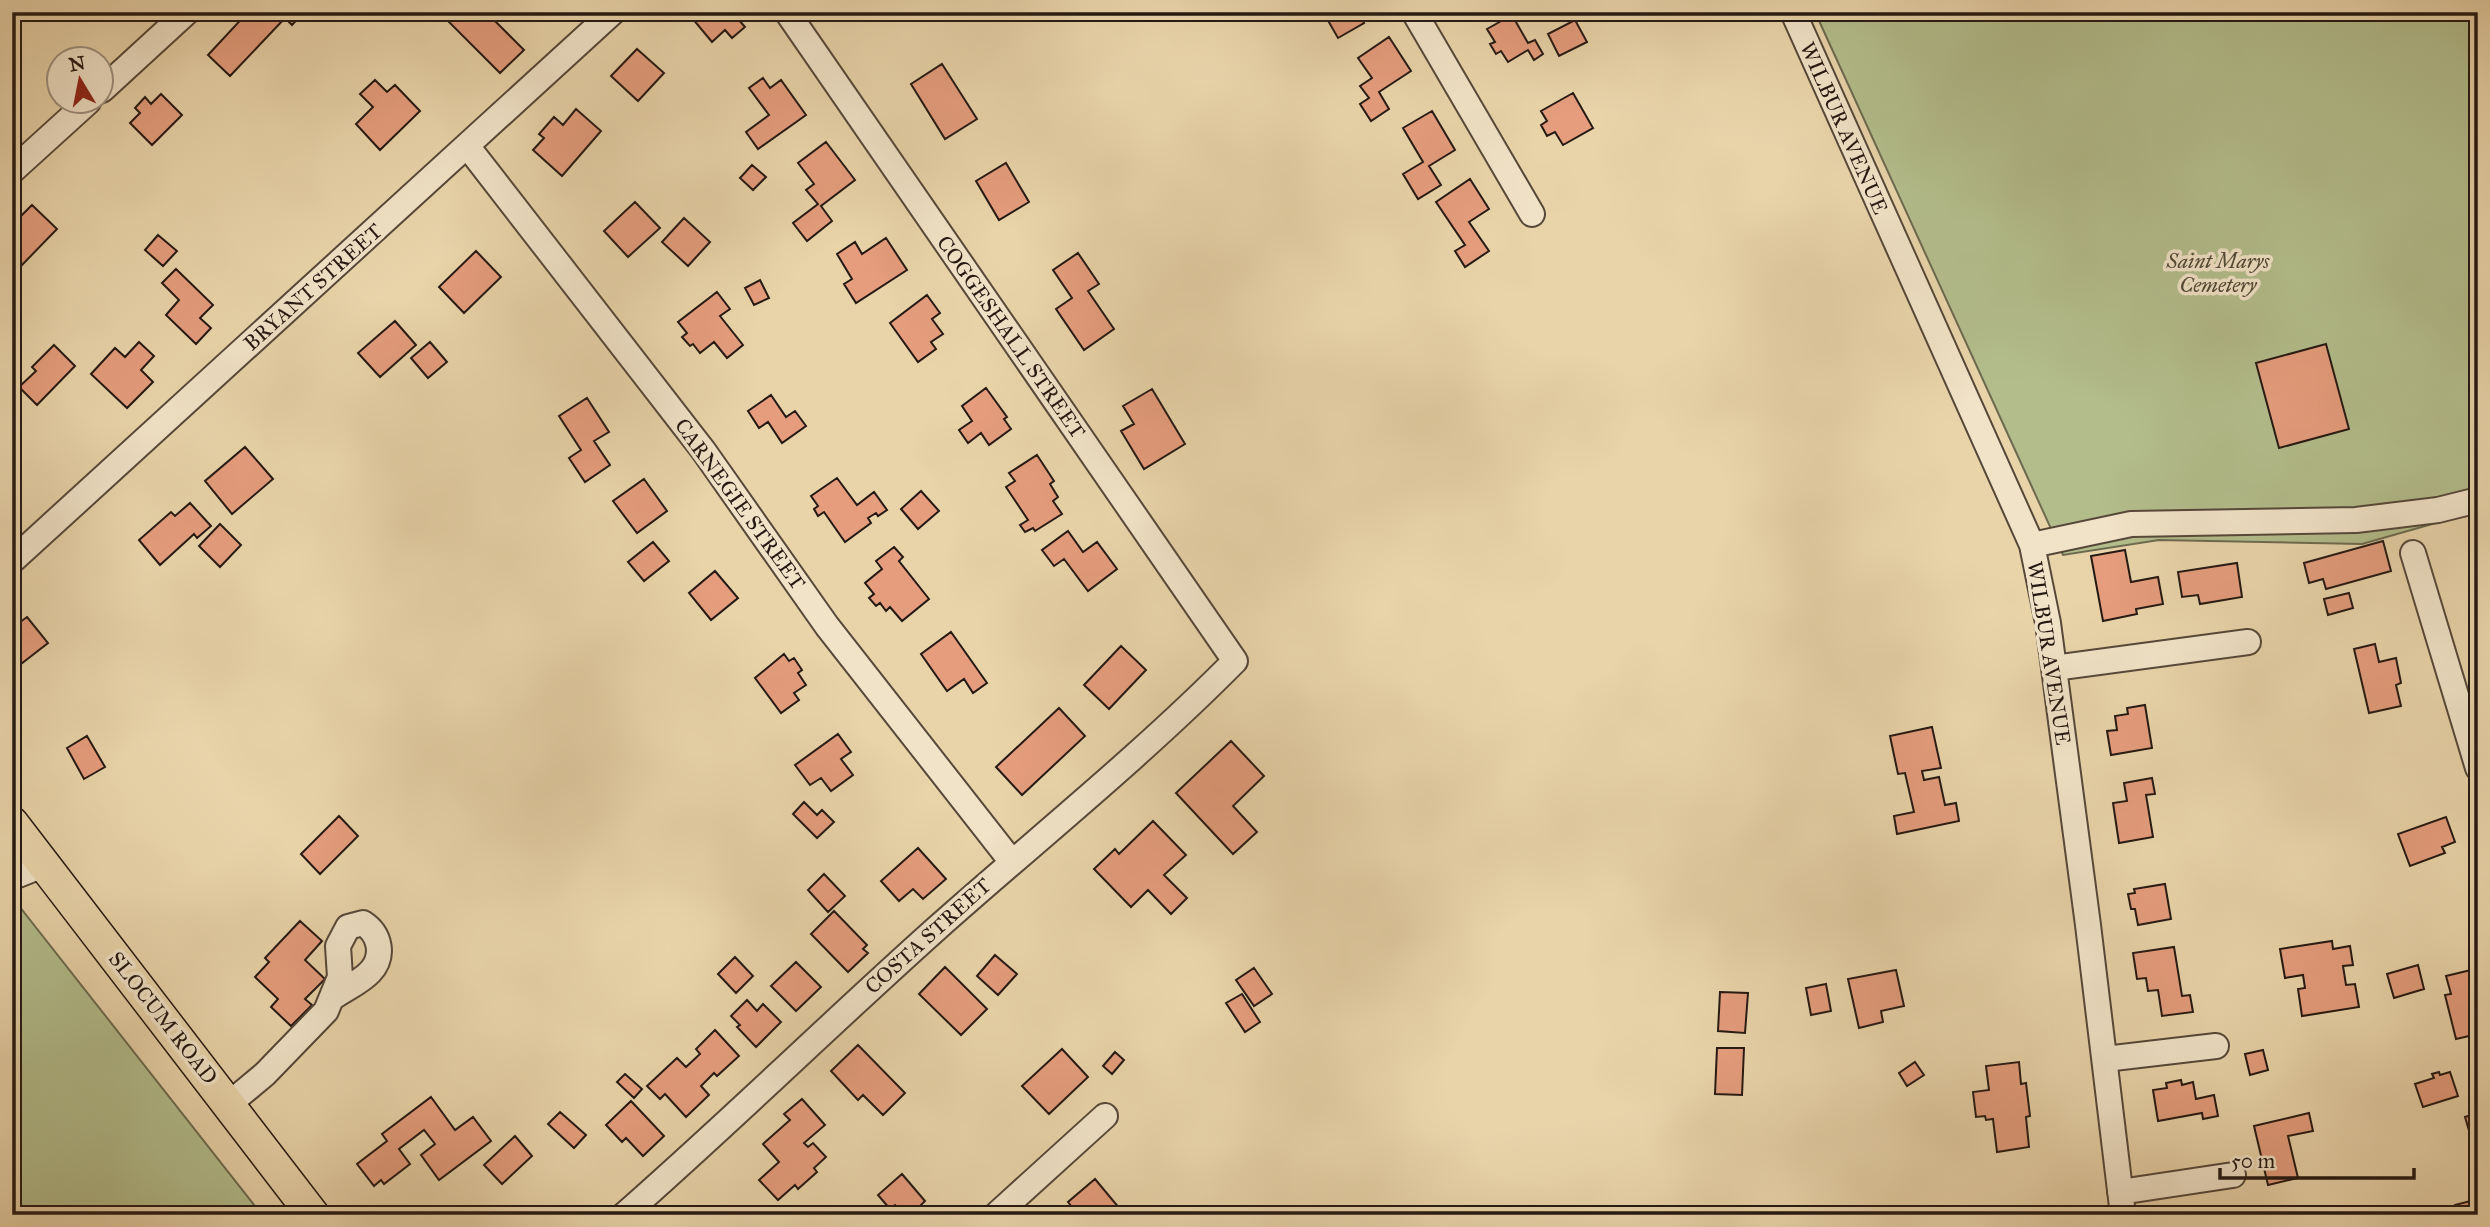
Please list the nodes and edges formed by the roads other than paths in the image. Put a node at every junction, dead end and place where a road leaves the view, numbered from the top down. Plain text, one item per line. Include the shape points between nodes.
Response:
1 (187, 12) edge
2 (613, 12) edge
3 (787, 12) edge
4 (1414, 12) edge
5 (1793, 12) edge
6 (116, 77) edge
7 (73, 116) edge
8 (468, 147) junction
9 (12, 171) edge
10 (1532, 214) dead end
11 (2478, 500) edge
12 (2032, 545) junction
13 (2413, 553) dead end
14 (12, 561) edge
15 (2248, 642) dead end
16 (1235, 661) joint
17 (2054, 668) junction
18 (2478, 768) edge
19 (12, 823) edge
20 (1012, 862) junction
21 (43, 865) junction
22 (12, 874) edge
23 (332, 998) dead end
24 (2216, 1046) dead end
25 (2105, 1059) junction
26 (229, 1104) junction
27 (1105, 1116) dead end
28 (2234, 1175) dead end
29 (2122, 1203) edge
30 (313, 1215) edge
31 (624, 1215) edge
32 (996, 1215) edge

1 - 6 street
2 - 8 street, BRYANT STREET
3 - 16 street, COGGESHALL STREET
4 - 10 street
5 - 12 street, WILBUR AVENUE
7 - 9 street
8 - 14 street, BRYANT STREET
8 - 20 street, CARNEGIE STREET via 703,450 827,626
11 - 12 street via 2356,520 2131,524
12 - 17 street, WILBUR AVENUE
13 - 18 street
15 - 17 street
16 - 20 street, COSTA STREET via 1131,761
17 - 25 street, WILBUR AVENUE
19 - 21 main road, SLOCUM ROAD
20 - 31 street, COSTA STREET
21 - 22 street
21 - 26 main road, SLOCUM ROAD
23 - 26 street via 327,1012
24 - 25 street
25 - 29 street, WILBUR AVENUE
26 - 30 main road, SLOCUM ROAD
27 - 32 street
28 - 29 street

